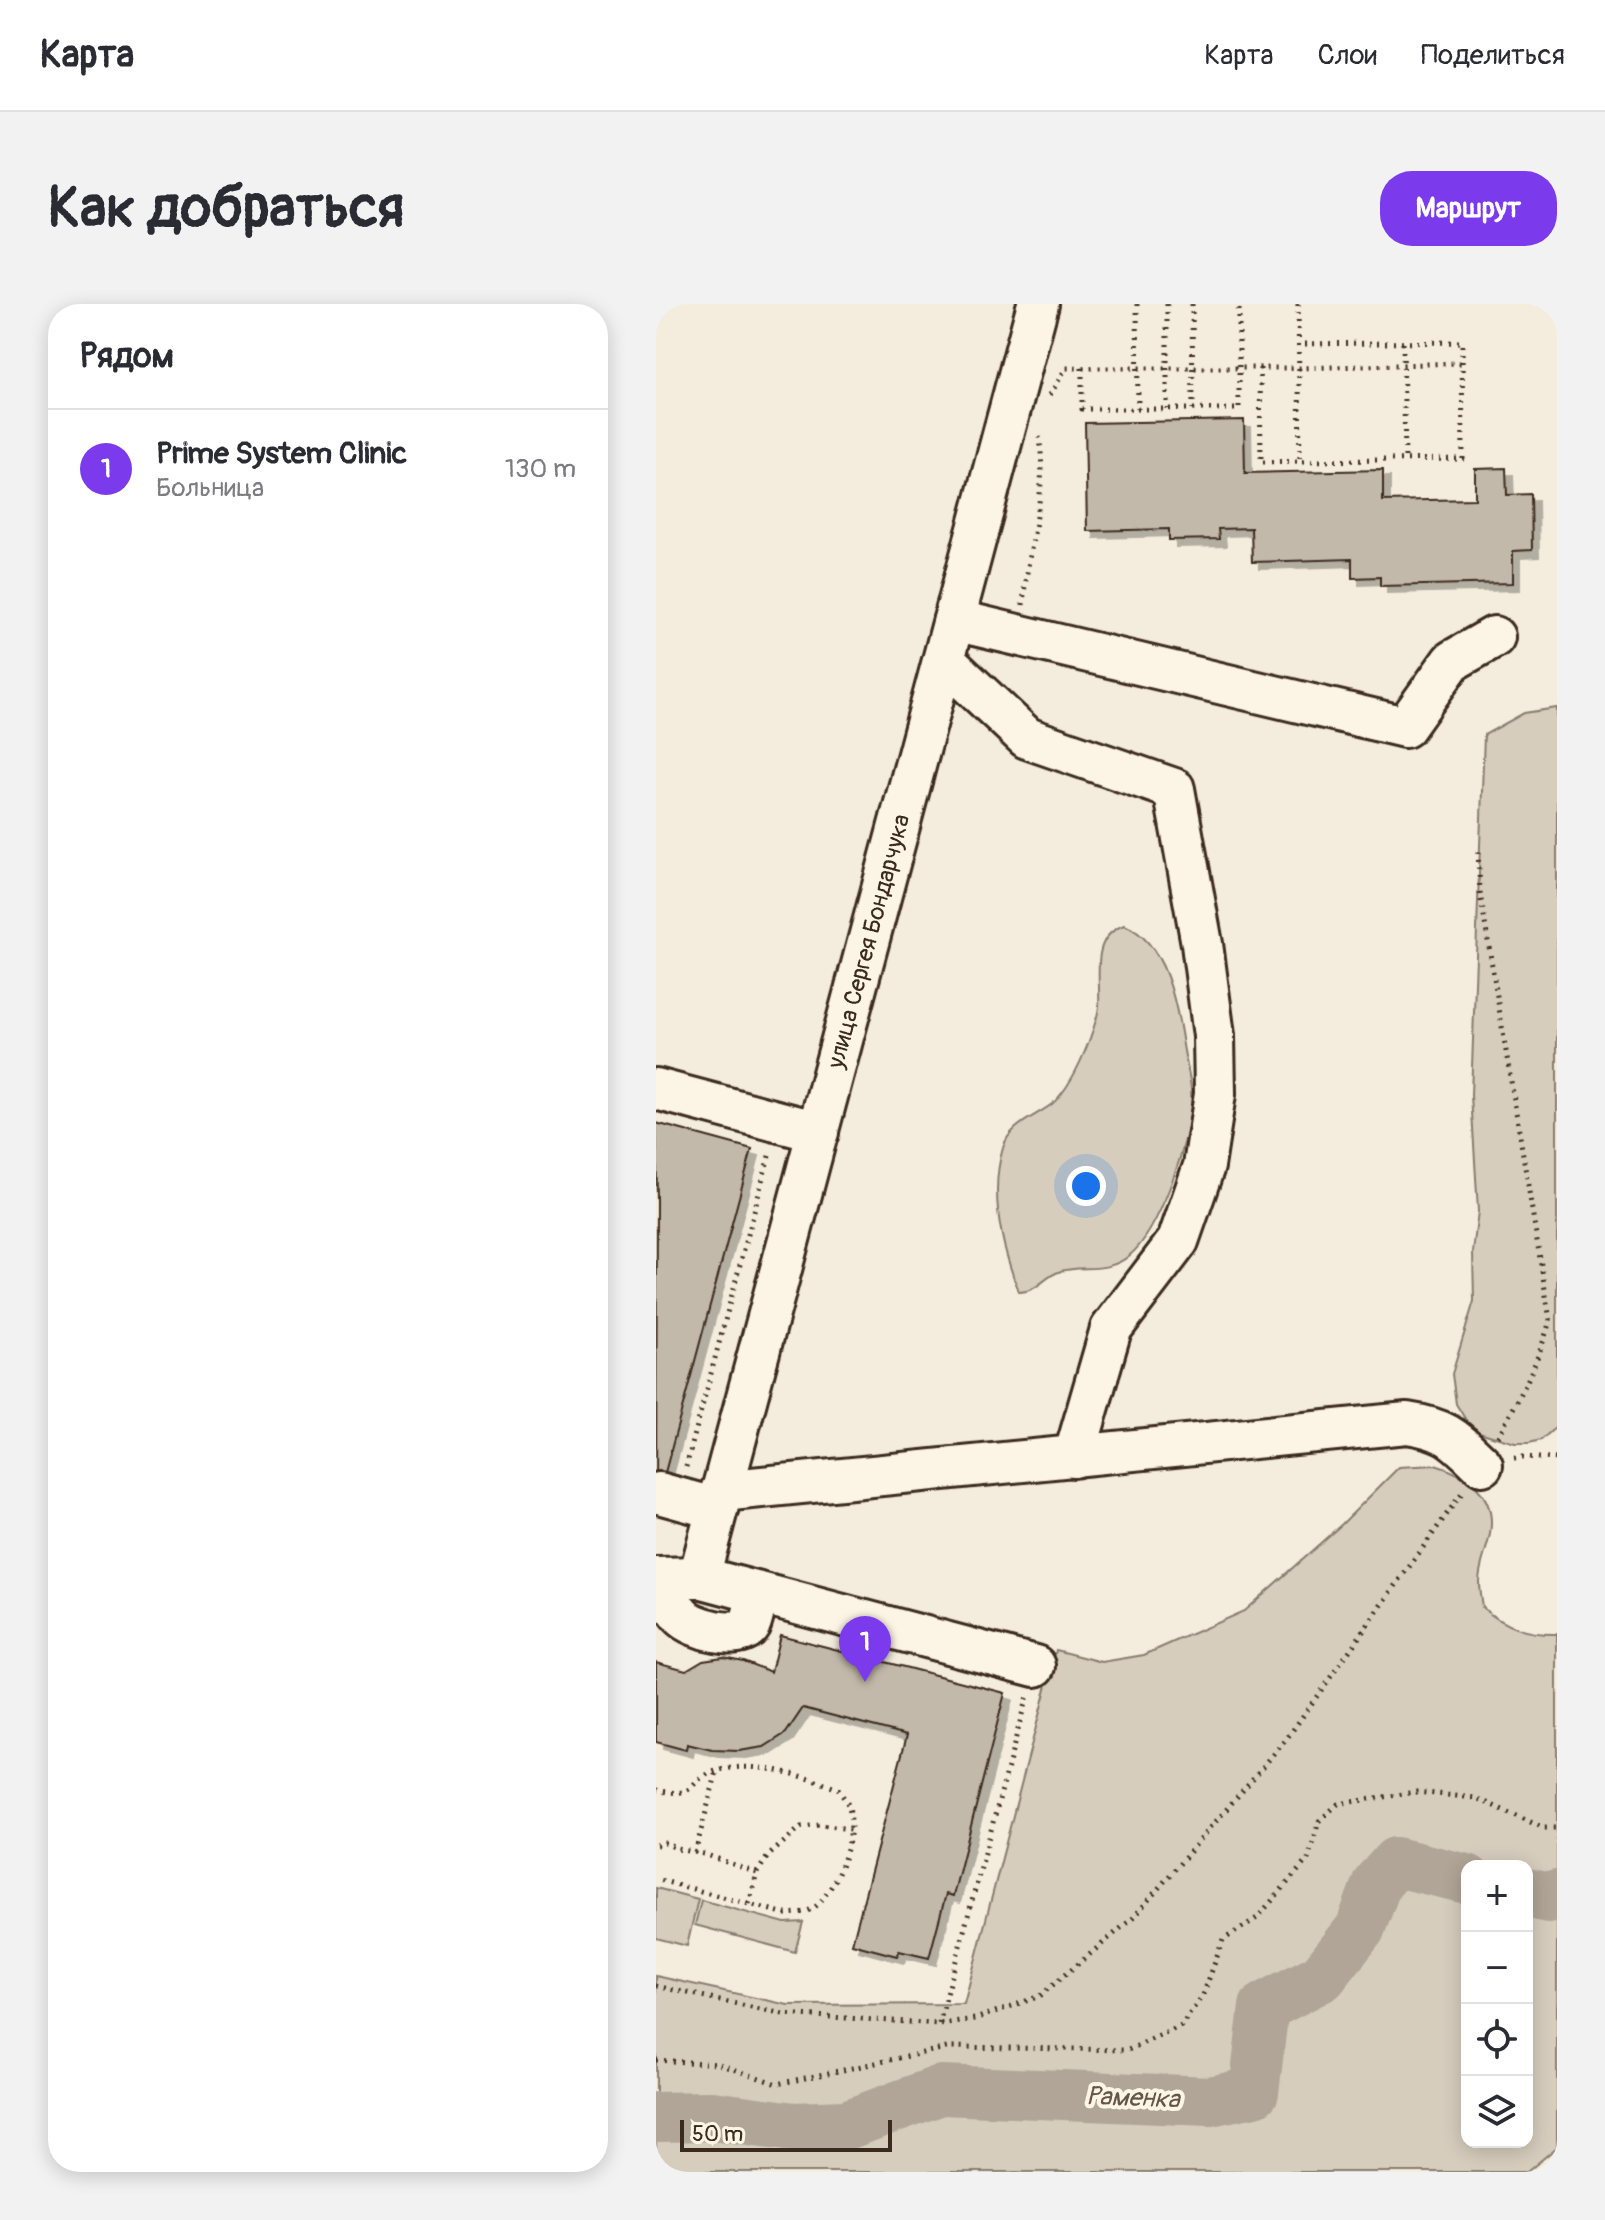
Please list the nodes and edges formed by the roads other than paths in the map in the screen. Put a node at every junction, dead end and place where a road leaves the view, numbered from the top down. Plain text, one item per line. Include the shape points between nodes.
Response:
1 (1038, 304) edge
2 (954, 620) junction
3 (1494, 637) dead end
4 (944, 660) junction
5 (656, 1089) edge
6 (818, 1132) junction
7 (1074, 1457) junction
8 (1482, 1465) road end
9 (664, 1499) edge
10 (717, 1507) junction
11 (699, 1577) junction
12 (656, 1578) edge
13 (758, 1593) junction
14 (1035, 1666) road end

1 - 2 street, улица Сергея Бондарчука
2 - 3 street via 1405,727 1452,661
2 - 4 street, улица Сергея Бондарчука
4 - 6 street, улица Сергея Бондарчука
4 - 7 street via 1027,738 1174,789 1202,944 1214,1036 1215,1094 1204,1166 1178,1241 1111,1329
5 - 6 street
6 - 10 street, улица Сергея Бондарчука
7 - 8 street via 1407,1423 1450,1434
7 - 10 street
9 - 10 street
10 - 11 street, улица Сергея Бондарчука
11 - 12 street
11 - 13 street
12 - 13 street via 690,1623 727,1633 749,1626
13 - 14 street

